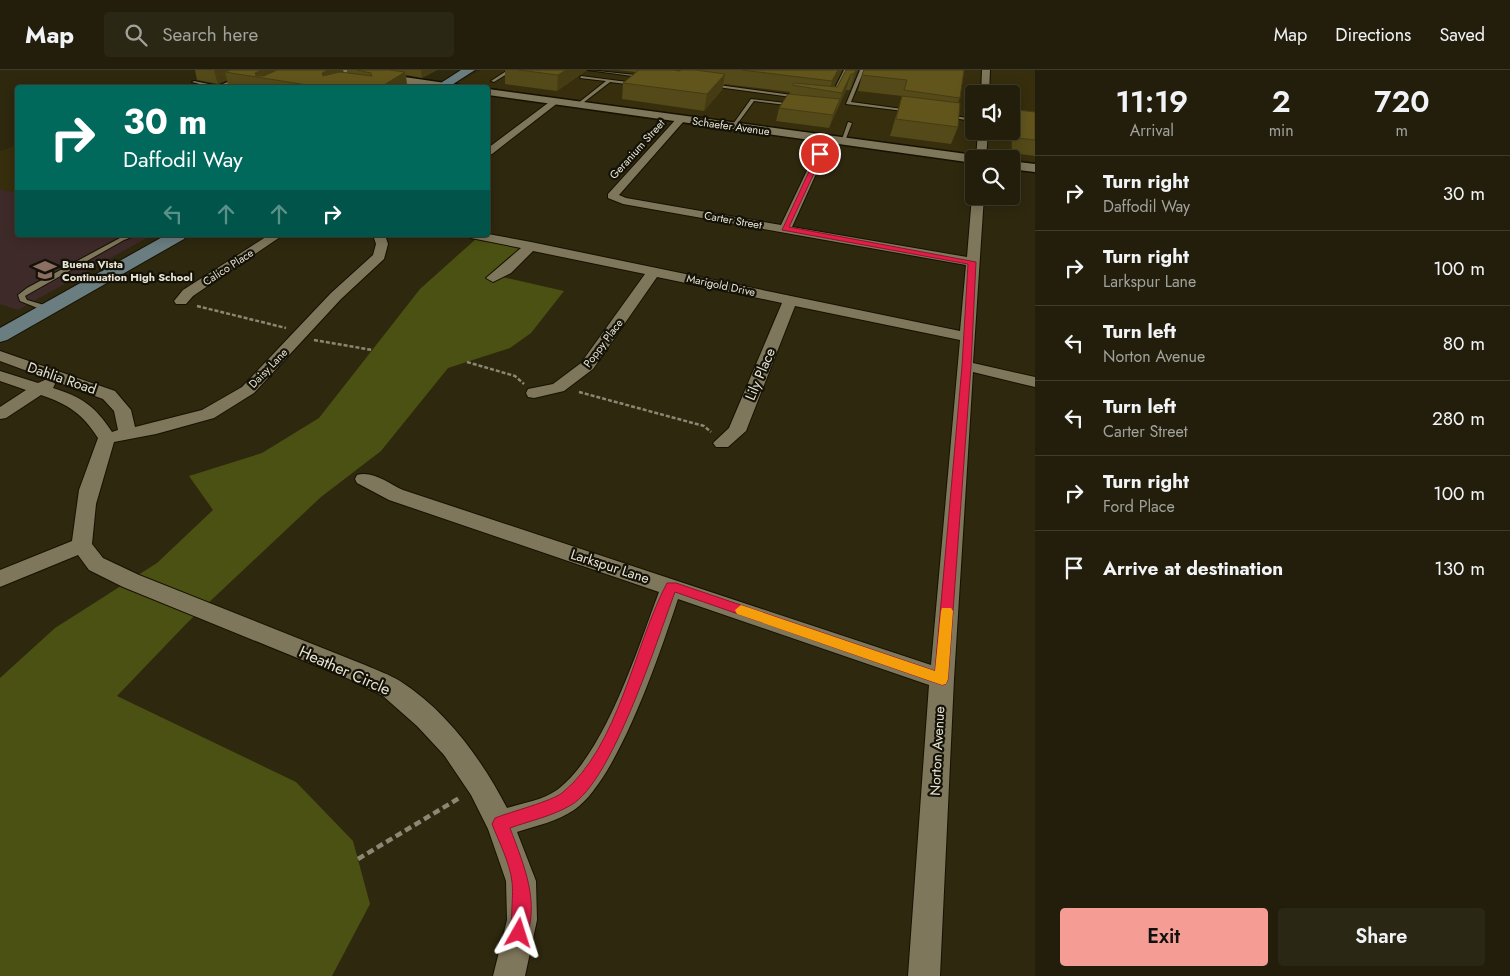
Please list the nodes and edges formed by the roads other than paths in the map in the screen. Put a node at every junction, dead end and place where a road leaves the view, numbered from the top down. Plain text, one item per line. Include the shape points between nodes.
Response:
1 (260, 70) edge
2 (335, 70) edge
3 (469, 70) edge
4 (511, 70) edge
5 (590, 70) edge
6 (665, 70) edge
7 (846, 70) edge
8 (862, 70) edge
9 (986, 70) edge
10 (268, 71) dead end
11 (357, 73) junction
12 (581, 77) dead end
13 (655, 78) junction
14 (344, 79) edge
15 (665, 80) edge
16 (608, 81) junction
17 (194, 82) dead end
18 (636, 84) edge
19 (704, 84) edge
20 (211, 85) edge
21 (226, 85) edge
22 (434, 85) edge
23 (442, 85) edge
24 (985, 85) edge
25 (490, 86) edge
26 (834, 93) edge
27 (801, 97) edge
28 (555, 102) junction
29 (579, 105) junction
30 (798, 105) edge
31 (912, 112) edge
32 (939, 115) edge
33 (1020, 115) edge
34 (1035, 116) edge
35 (681, 119) junction
36 (965, 119) edge
37 (850, 122) dead end
38 (733, 126) junction
39 (843, 141) junction
40 (490, 151) edge
41 (820, 154) dead end
42 (965, 158) edge
43 (1020, 166) edge
44 (1035, 168) edge
45 (612, 196) joint
46 (977, 205) edge
47 (785, 229) junction
48 (128, 237) edge
49 (165, 237) edge
50 (274, 237) edge
51 (380, 237) edge
52 (485, 237) edge
53 (531, 246) junction
54 (972, 262) junction
55 (654, 271) junction
56 (493, 278) dead end
57 (791, 299) junction
58 (181, 301) road end
59 (48, 309) junction
60 (0, 336) edge
61 (966, 337) junction
62 (0, 356) edge
63 (966, 366) junction
64 (0, 376) edge
65 (59, 376) junction
66 (1035, 382) edge
67 (39, 389) junction
68 (534, 393) road end
69 (0, 414) edge
70 (128, 434) junction
71 (108, 438) junction
72 (722, 443) road end
73 (364, 479) dead end
74 (82, 545) junction
75 (0, 579) edge
76 (672, 586) junction
77 (942, 679) junction
78 (500, 824) junction
79 (509, 976) edge
80 (924, 976) edge

1 - 10 lane
1 - 21 lane
2 - 11 street
3 - 23 main road
4 - 25 lane
5 - 13 lane
6 - 13 lane
7 - 26 lane
8 - 31 lane via 848,103
9 - 24 street
11 - 14 lane
11 - 22 street
12 - 16 lane
13 - 15 lane
16 - 18 lane
16 - 29 lane
17 - 20 lane
19 - 27 lane
25 - 28 street, Schaefer Avenue
28 - 29 street, Schaefer Avenue
28 - 40 street
29 - 35 street, Schaefer Avenue
30 - 38 lane via 753,100
32 - 36 lane
33 - 34 lane
35 - 38 street, Schaefer Avenue
35 - 45 street, Geranium Street
37 - 39 lane
38 - 39 street, Schaefer Avenue
39 - 42 street, Schaefer Avenue
41 - 47 street
43 - 44 street
45 - 47 street, Carter Street via 623,201
46 - 54 street, Norton Avenue
47 - 54 street, Carter Street
48 - 59 lane via 21,296 24,301
49 - 59 main road
50 - 58 street, Calico Place via 188,292
51 - 70 street, Daisy Lane via 382,244 379,256 248,390 208,414
52 - 53 street, Marigold Drive
53 - 55 street, Marigold Drive
53 - 56 street
54 - 61 street, Norton Avenue
55 - 57 street, Marigold Drive
55 - 68 street, Poppy Place via 588,366 558,388
57 - 61 street, Marigold Drive
57 - 72 street, Lily Place via 736,431
59 - 60 main road
61 - 63 street, Norton Avenue
62 - 65 street, Dahlia Road
63 - 66 street
63 - 77 street, Norton Avenue
64 - 67 street, Dahlia Road
65 - 67 street
65 - 70 street, Dahlia Road via 108,395 122,410
67 - 69 street
67 - 71 street, Dahlia Road via 65,397 92,414
70 - 71 street, Daisy Lane
71 - 74 street via 87,494 81,526
73 - 76 street, Larkspur Lane via 396,495
74 - 75 street
74 - 78 street, Heather Circle via 96,564 131,581 392,689 453,747 481,786
76 - 77 street, Larkspur Lane
76 - 78 street via 622,713 594,770 566,800
77 - 80 street, Norton Avenue
78 - 79 street, Heather Circle via 521,881 522,920

